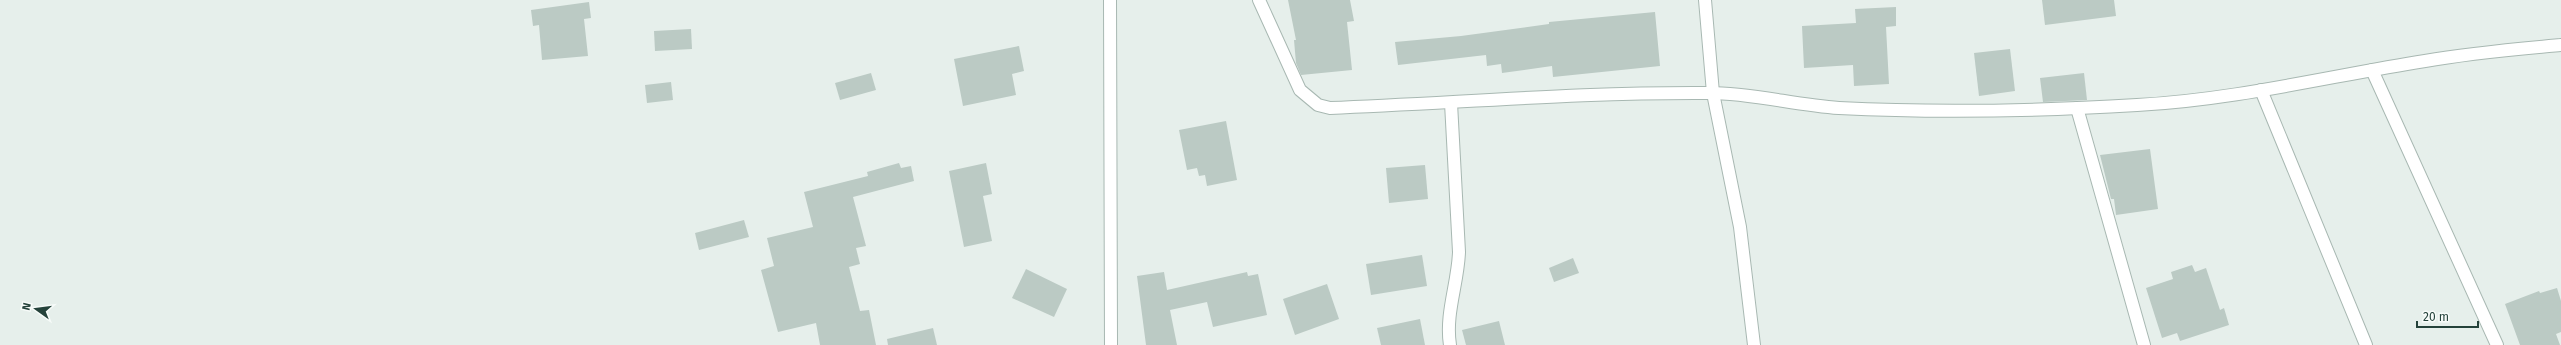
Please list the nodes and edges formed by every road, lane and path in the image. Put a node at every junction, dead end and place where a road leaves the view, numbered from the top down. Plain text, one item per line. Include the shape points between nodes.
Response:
1 (1110, 0) edge
2 (1259, 0) edge
3 (1706, 0) edge
4 (2561, 44) edge
5 (2372, 70) junction
6 (2261, 90) junction
7 (1713, 93) junction
8 (1451, 103) junction
9 (2077, 108) junction
10 (1111, 345) edge
11 (1450, 345) edge
12 (1754, 345) edge
13 (2144, 345) edge
14 (2366, 345) edge
15 (2497, 345) edge

1 - 10 street
2 - 8 street via 1300,90 1318,105 1330,108
3 - 7 street
4 - 5 street via 2473,53
5 - 6 street
5 - 15 street
6 - 9 street via 2141,105
6 - 14 street
7 - 8 street via 1566,95
7 - 9 street via 1836,107 1973,110
7 - 12 street via 1740,227
8 - 11 street via 1459,252 1458,273 1450,313
9 - 13 street

